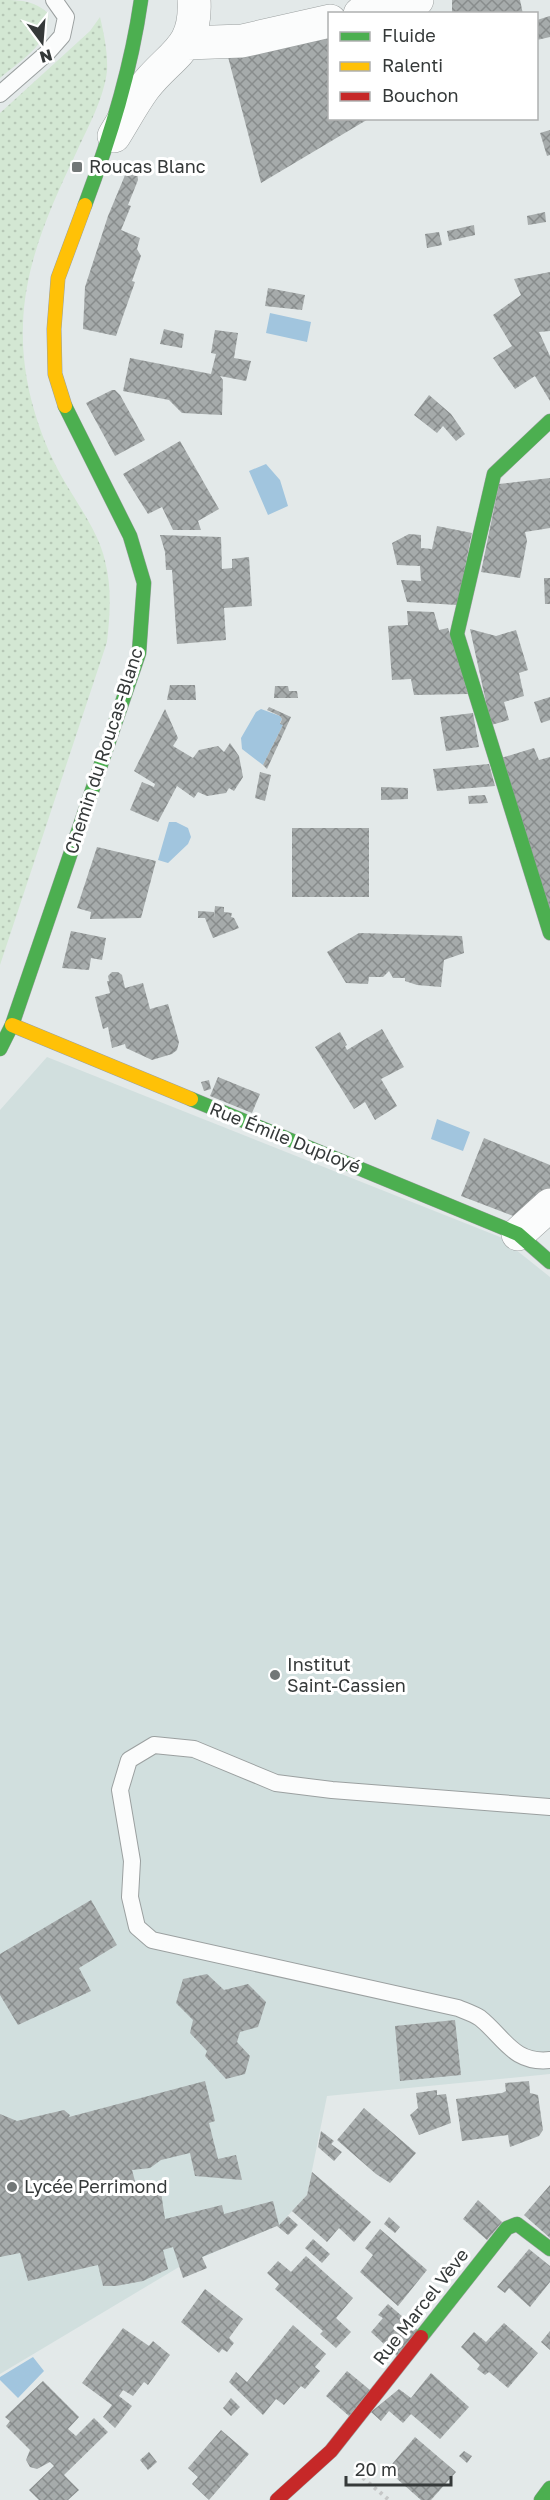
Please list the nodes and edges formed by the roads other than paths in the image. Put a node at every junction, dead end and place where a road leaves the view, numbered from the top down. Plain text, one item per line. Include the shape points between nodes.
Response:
1 (54, 0) edge
2 (141, 0) edge
3 (194, 0) edge
4 (417, 0) edge
5 (368, 12) edge
6 (328, 21) edge
7 (187, 43) junction
8 (0, 94) edge
9 (108, 145) junction
10 (550, 421) edge
11 (550, 933) edge
12 (12, 1025) junction
13 (0, 1050) edge
14 (550, 1205) edge
15 (518, 1234) junction
16 (550, 1262) edge
17 (550, 1807) edge
18 (550, 2060) edge
19 (550, 2250) edge
20 (550, 2488) edge
21 (277, 2500) edge
22 (541, 2500) edge

1 - 8 lane via 66,17 62,36
2 - 9 street, Chemin du Roucas-Blanc via 135,44
3 - 7 street, Chemin du Roucas-Blanc via 195,19
4 - 5 street
6 - 7 street via 242,41
7 - 9 street, Chemin du Roucas-Blanc via 144,88
9 - 12 street, Chemin du Roucas-Blanc via 58,278 55,374 65,408 137,557 144,583 140,643 130,684
10 - 11 street via 494,474 457,634
12 - 13 street, Chemin du Roucas-Blanc
12 - 15 street, Rue Émile Duployé
14 - 15 street
15 - 16 street, Rue Émile Duployé
17 - 18 lane via 276,1783 194,1749 154,1746 129,1760 120,1790 132,1861 130,1897 137,1927 152,1940 458,2008 479,2018 509,2049 528,2058
19 - 21 street, Rue Marcel Vève via 526,2229 516,2224 507,2228 331,2451
20 - 22 street

